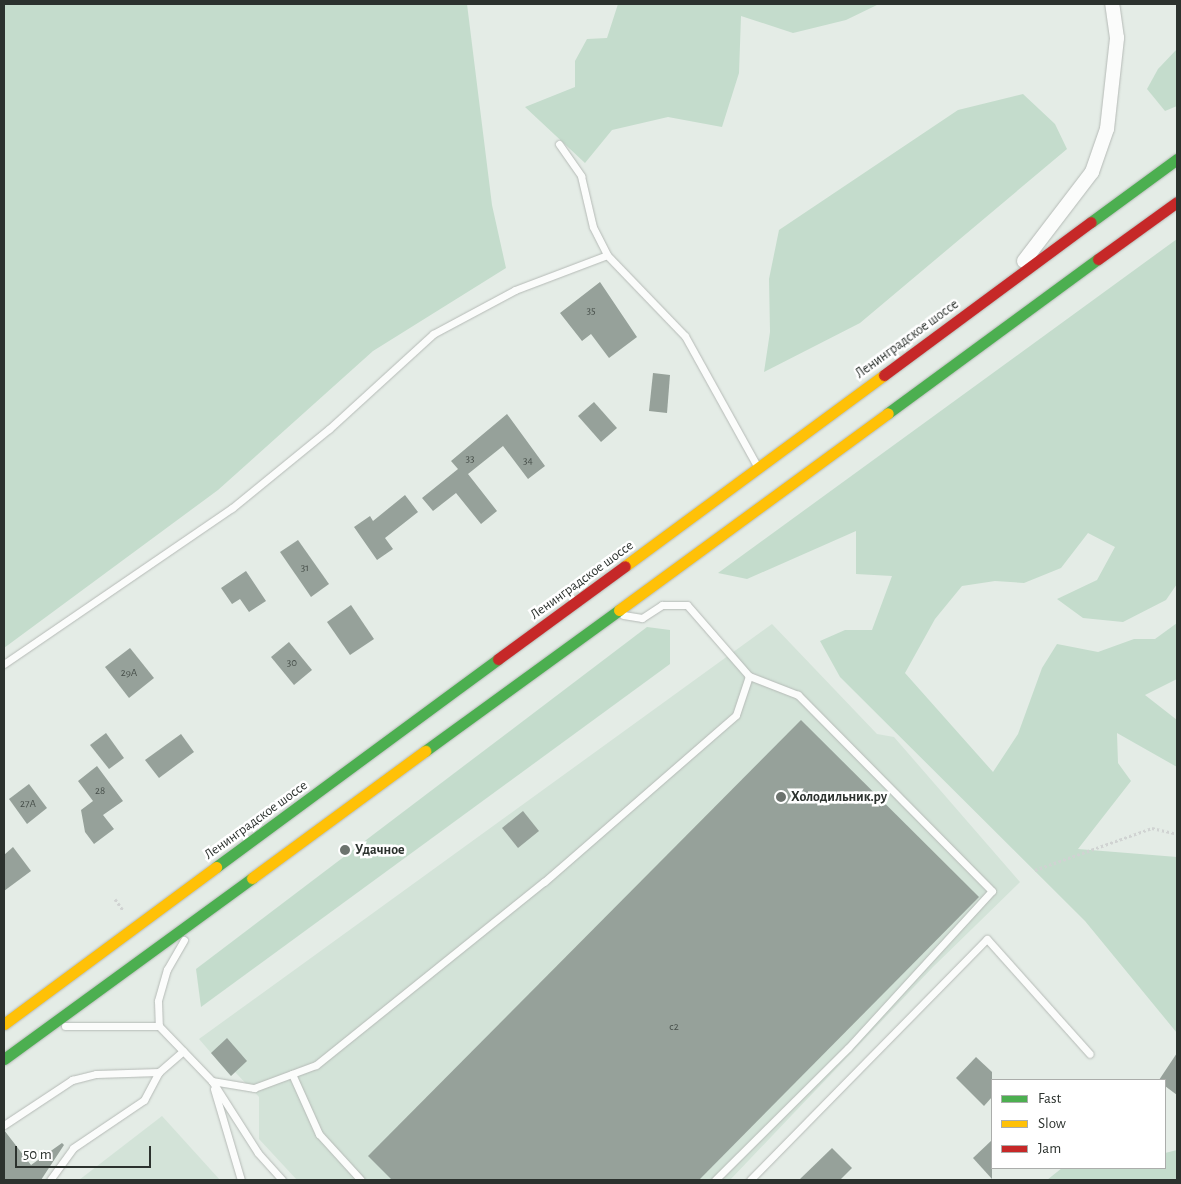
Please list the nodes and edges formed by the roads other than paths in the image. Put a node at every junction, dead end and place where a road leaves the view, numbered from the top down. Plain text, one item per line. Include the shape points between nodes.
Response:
1 (1112, 4) edge
2 (559, 144) dead end
3 (1177, 160) edge
4 (1177, 202) edge
5 (607, 255) junction
6 (1006, 285) junction
7 (758, 468) junction
8 (612, 614) junction
9 (4, 664) edge
10 (749, 676) junction
11 (196, 918) junction
12 (4, 1024) edge
13 (159, 1026) junction
14 (44, 1029) junction
15 (183, 1051) junction
16 (1090, 1054) dead end
17 (4, 1059) edge
18 (159, 1072) junction
19 (292, 1074) junction
20 (212, 1081) junction
21 (4, 1125) edge
22 (50, 1180) edge
23 (241, 1180) edge
24 (282, 1180) edge
25 (361, 1180) edge
26 (715, 1180) edge
27 (750, 1180) edge

1 - 6 street via 1117,38 1115,87 1107,129 1092,172
2 - 5 lane via 581,176 593,227
3 - 6 highway, Ленинградское шоссе
4 - 8 highway
5 - 7 lane via 685,336
5 - 9 lane via 515,290 432,334 329,429 232,508
6 - 7 highway, Ленинградское шоссе
7 - 12 highway, Ленинградское шоссе
8 - 10 lane via 642,618 662,605 687,605
8 - 11 highway
10 - 19 lane via 736,715 544,882 316,1065
10 - 26 lane via 798,696 992,891 848,1048
11 - 13 lane via 167,969 158,1001
11 - 14 highway
13 - 14 lane via 92,1023
13 - 15 lane
14 - 17 highway
15 - 18 lane
15 - 20 lane
16 - 27 lane via 987,939
18 - 21 lane via 72,1080
18 - 22 lane via 144,1100 73,1148
19 - 20 lane via 254,1088
19 - 25 lane via 319,1134
20 - 23 lane
20 - 24 lane via 258,1153

